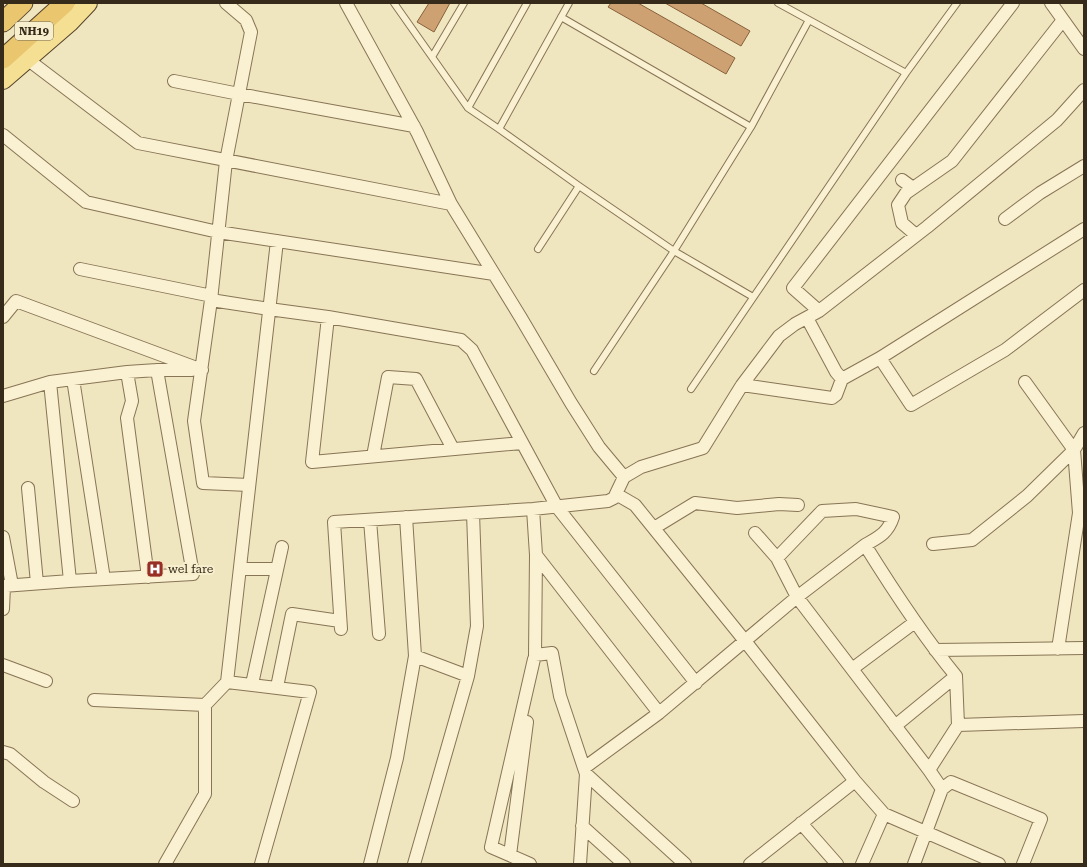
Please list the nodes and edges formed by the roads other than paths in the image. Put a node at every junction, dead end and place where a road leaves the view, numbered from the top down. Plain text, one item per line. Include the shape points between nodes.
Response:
1 (23, 3) edge
2 (65, 3) edge
3 (88, 3) edge
4 (226, 3) edge
5 (346, 3) edge
6 (394, 3) edge
7 (464, 3) edge
8 (527, 3) edge
9 (568, 3) edge
10 (778, 3) edge
11 (957, 3) edge
12 (1013, 3) edge
13 (1051, 3) edge
14 (787, 5) edge
15 (561, 17) junction
16 (809, 20) junction
17 (1063, 20) junction
18 (3, 22) edge
19 (1083, 48) edge
20 (432, 57) junction
21 (3, 59) edge
22 (27, 59) junction
23 (906, 73) junction
24 (3, 80) edge
25 (174, 81) dead end
26 (1084, 90) edge
27 (240, 94) junction
28 (468, 108) junction
29 (414, 126) junction
30 (751, 127) junction
31 (499, 129) junction
32 (3, 135) edge
33 (226, 160) junction
34 (1084, 166) edge
35 (902, 180) dead end
36 (579, 186) junction
37 (913, 188) junction
38 (451, 204) junction
39 (1005, 219) dead end
40 (1084, 229) edge
41 (218, 232) junction
42 (916, 235) junction
43 (277, 241) junction
44 (538, 249) dead end
45 (674, 251) junction
46 (80, 269) dead end
47 (494, 274) junction
48 (1084, 290) edge
49 (753, 297) junction
50 (212, 298) junction
51 (269, 309) junction
52 (819, 311) junction
53 (3, 317) edge
54 (328, 317) junction
55 (806, 318) junction
56 (880, 358) junction
57 (157, 370) junction
58 (202, 370) junction
59 (594, 371) dead end
60 (127, 372) junction
61 (73, 379) junction
62 (842, 379) junction
63 (50, 382) junction
64 (1025, 382) dead end
65 (742, 385) junction
66 (691, 389) dead end
67 (3, 396) edge
68 (1084, 433) edge
69 (522, 443) junction
70 (453, 449) junction
71 (1074, 450) junction
72 (373, 456) junction
73 (624, 477) junction
74 (250, 485) junction
75 (28, 488) dead end
76 (616, 494) junction
77 (798, 505) dead end
78 (557, 507) junction
79 (533, 509) junction
80 (473, 513) junction
81 (406, 517) junction
82 (370, 520) junction
83 (654, 528) junction
84 (755, 533) dead end
85 (3, 537) edge
86 (933, 544) dead end
87 (865, 545) junction
88 (282, 547) dead end
89 (536, 555) junction
90 (777, 558) junction
91 (277, 569) junction
92 (240, 570) junction
93 (148, 577) junction
94 (104, 579) junction
95 (70, 581) junction
96 (37, 583) junction
97 (6, 586) edge
98 (797, 597) junction
99 (3, 609) edge
100 (915, 622) junction
101 (379, 634) dead end
102 (745, 641) junction
103 (1084, 648) edge
104 (1058, 649) junction
105 (935, 650) junction
106 (414, 656) junction
107 (534, 657) junction
108 (3, 665) edge
109 (852, 669) junction
110 (468, 676) junction
111 (956, 676) junction
112 (46, 680) dead end
113 (227, 682) junction
114 (696, 683) junction
115 (252, 684) junction
116 (277, 687) junction
117 (94, 700) dead end
118 (205, 705) junction
119 (659, 713) junction
120 (1084, 721) edge
121 (958, 725) junction
122 (895, 726) junction
123 (3, 752) edge
124 (929, 770) junction
125 (585, 771) junction
126 (855, 781) junction
127 (942, 789) junction
128 (73, 801) dead end
129 (884, 814) junction
130 (801, 823) junction
131 (582, 826) junction
132 (926, 832) junction
133 (510, 855) junction
134 (372, 863) edge
135 (165, 864) edge
136 (261, 864) edge
137 (414, 864) edge
138 (530, 864) edge
139 (580, 864) edge
140 (624, 864) edge
141 (685, 864) edge
142 (750, 864) edge
143 (837, 864) edge
144 (862, 864) edge
145 (914, 864) edge
146 (998, 864) edge
147 (1022, 864) edge

1 - 18 highway, NH19
2 - 21 highway, NH19
3 - 22 main road
4 - 27 street via 246,20 252,32
5 - 29 street
6 - 20 lane
7 - 20 lane
8 - 28 lane
9 - 15 lane
10 - 14 lane
11 - 23 lane
12 - 52 street via 793,288
13 - 17 street
14 - 16 lane
15 - 30 lane
15 - 31 lane
16 - 23 lane
16 - 30 lane
17 - 19 street
17 - 37 street via 952,161
20 - 28 lane
22 - 24 main road
22 - 33 street via 138,143
23 - 49 lane
25 - 27 street
26 - 42 street via 1056,120
27 - 29 street
27 - 33 street
28 - 31 lane
29 - 38 street
30 - 45 lane
31 - 36 lane
32 - 41 street via 86,202
33 - 38 street
33 - 41 street
34 - 39 street via 1040,193
35 - 37 street
36 - 44 lane
36 - 45 lane
37 - 42 street via 898,205 902,223
38 - 47 street
40 - 56 street
41 - 43 street
41 - 50 street
42 - 52 street
43 - 47 street
43 - 51 street
45 - 49 lane
45 - 59 lane
46 - 50 street
47 - 73 street via 570,403 599,447
48 - 56 street via 1005,350 911,404
49 - 66 lane
50 - 51 street
50 - 58 street
51 - 54 street
51 - 74 street
52 - 55 street
53 - 58 street via 16,301
54 - 69 street via 460,340 472,350
54 - 72 street via 312,462
55 - 62 street
55 - 65 street via 779,336
56 - 62 street
57 - 58 street
57 - 60 street
57 - 93 street via 193,574
58 - 74 street via 194,421 203,483
60 - 61 street
60 - 93 street via 132,401 127,418
61 - 63 street
61 - 94 street
62 - 65 street via 836,395 832,398
63 - 67 street
63 - 95 street
64 - 71 street
65 - 73 street via 704,448 641,467
68 - 71 street
69 - 70 street
69 - 78 street
70 - 72 street
70 - 72 street via 416,379 388,377
71 - 86 street via 1027,496 972,540
71 - 104 street via 1079,513
73 - 76 street
74 - 92 street
75 - 96 street
76 - 78 street via 608,501
76 - 83 street via 635,505
77 - 83 street via 737,508 696,503
78 - 79 street
78 - 114 street
79 - 80 street
79 - 89 street
80 - 81 street
80 - 110 street via 477,626
81 - 82 street
81 - 106 street
82 - 101 street
82 - 116 street via 334,522 341,625 292,614
83 - 102 street
84 - 90 street
85 - 97 street
87 - 90 street via 879,537 890,526 893,517 856,510 822,511
87 - 98 street
87 - 100 street
88 - 91 street
89 - 107 street
89 - 119 street
90 - 98 street
91 - 92 street
91 - 115 street
92 - 113 street
93 - 94 street
94 - 95 street
95 - 96 street
96 - 97 street
97 - 99 street
98 - 102 street
98 - 109 street
100 - 105 street
100 - 109 street
102 - 114 street
102 - 126 street
103 - 104 street
104 - 105 street
105 - 111 street
106 - 110 street
106 - 134 street via 398,758
107 - 125 street via 552,653 560,696
107 - 133 street
107 - 133 street via 491,847
108 - 112 street
109 - 122 street
110 - 137 street
111 - 121 street
111 - 122 street
113 - 115 street
113 - 118 street
114 - 119 street
115 - 116 street
116 - 136 street via 310,692
117 - 118 street
118 - 135 street via 205,794
119 - 125 street
120 - 121 street
121 - 124 street
122 - 124 street
123 - 128 street via 10,754 44,782
124 - 127 street
125 - 131 street
125 - 141 street
126 - 129 street
126 - 130 street
127 - 132 street
127 - 147 street via 951,782 1041,818
129 - 132 street
129 - 144 street
130 - 142 street
130 - 143 street
131 - 139 street
131 - 140 street
132 - 145 street
132 - 146 street
133 - 138 street

